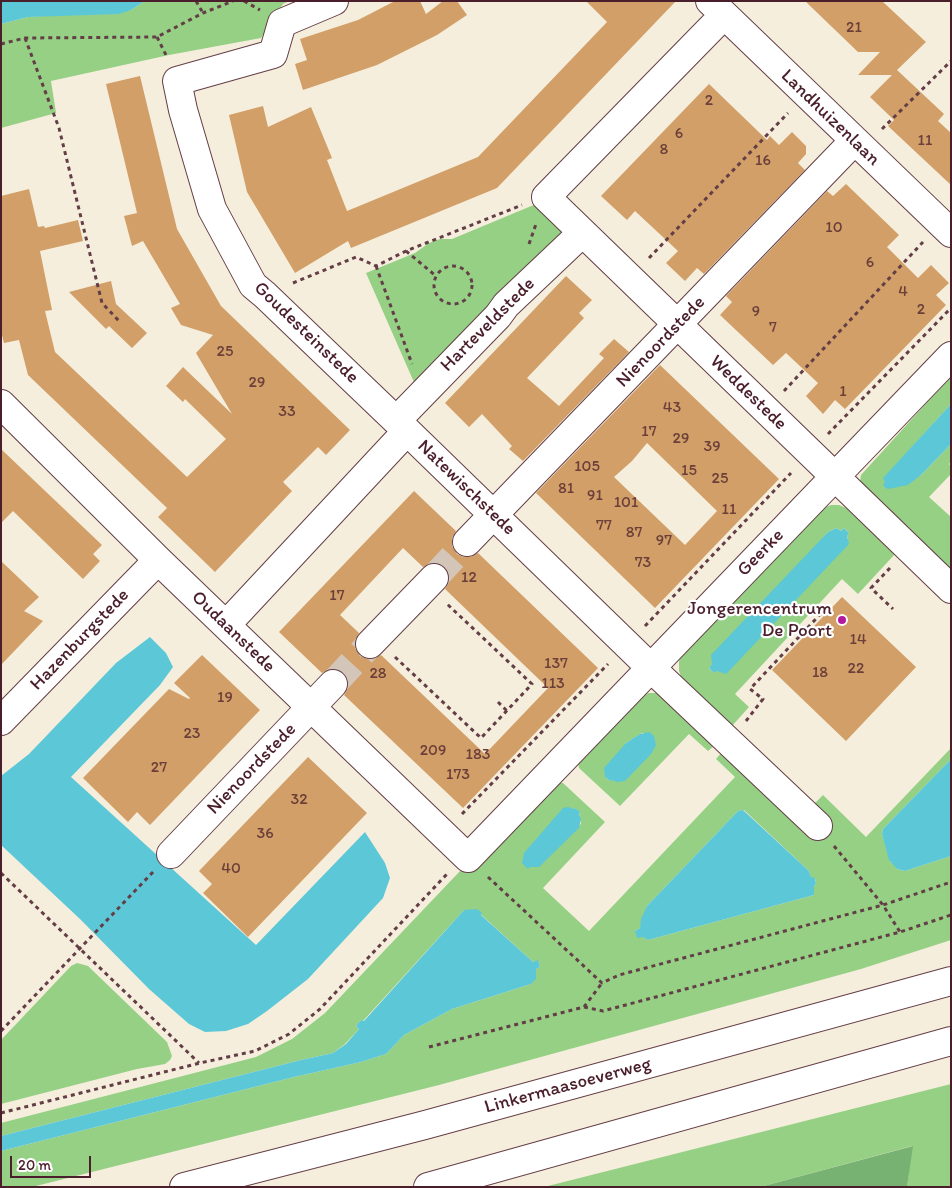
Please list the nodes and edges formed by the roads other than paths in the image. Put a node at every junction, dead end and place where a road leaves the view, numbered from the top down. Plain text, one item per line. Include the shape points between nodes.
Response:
1 (334, 1) edge
2 (717, 8) edge
3 (854, 141) junction
4 (946, 228) edge
5 (582, 233) junction
6 (678, 324) junction
7 (951, 356) edge
8 (1, 404) edge
9 (402, 425) junction
10 (834, 477) junction
11 (494, 516) junction
12 (467, 542) tunnel mouth
13 (158, 560) junction
14 (437, 588) tunnel mouth
15 (951, 589) edge
16 (226, 625) junction
17 (379, 648) tunnel mouth
18 (651, 668) junction
19 (333, 684) tunnel mouth
20 (311, 707) junction
21 (1, 721) edge
22 (818, 826) road end
23 (170, 854) road end
24 (468, 858) joint
25 (951, 981) edge
26 (951, 1041) edge
27 (184, 1187) edge
28 (428, 1187) edge

1 - 9 main road, Goudesteinstede via 282,23 274,54 177,81 212,209 253,286
2 - 3 main road, Landhuizenlaan
2 - 5 main road, Weddestede via 546,198
3 - 4 main road, Landhuizenlaan
3 - 6 main road, Nienoordstede
5 - 6 main road, Weddestede
5 - 9 main road, Harteveldstede via 506,305 423,392
6 - 10 main road, Weddestede
6 - 11 main road, Nienoordstede
7 - 10 main road, Geerke
8 - 13 main road, Oudaanstede
9 - 11 main road, Natewischstede
9 - 16 main road, Natewischstede
10 - 15 main road, Weddestede
10 - 18 main road, Geerke
11 - 12 main road, Nienoordstede
11 - 18 main road, Natewischstede
13 - 16 main road, Oudaanstede
13 - 21 main road, Hazenburgstede
14 - 17 main road
16 - 20 main road, Oudaanstede
18 - 22 main road, Natewischstede
18 - 24 main road, Geerke
19 - 20 main road, Nienoordstede
20 - 23 main road, Nienoordstede
20 - 24 main road, Oudaanstede
25 - 27 main road, Linkermaasoeverweg via 425,1125
26 - 28 main road

